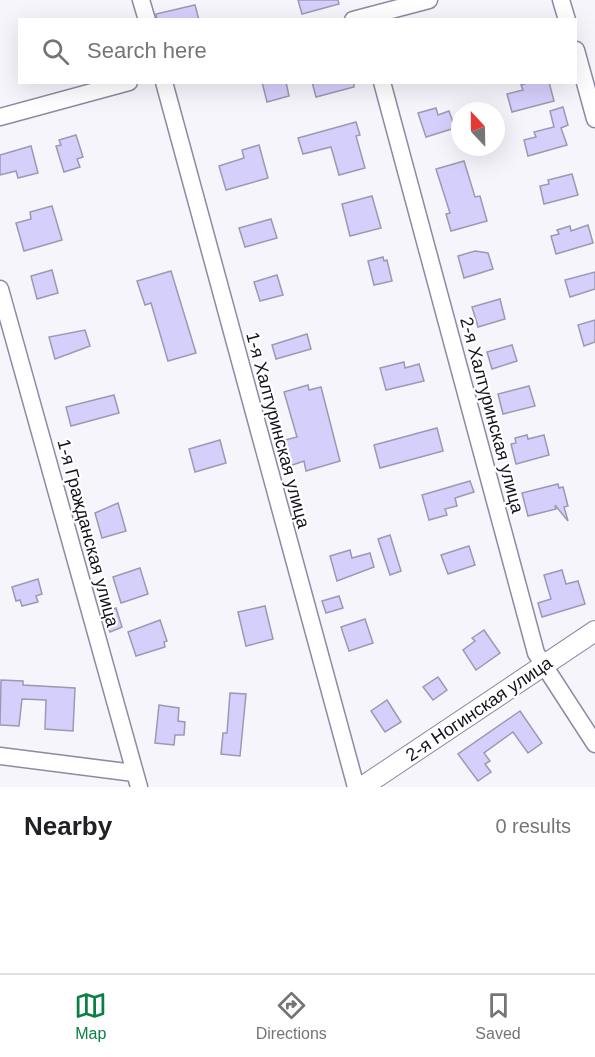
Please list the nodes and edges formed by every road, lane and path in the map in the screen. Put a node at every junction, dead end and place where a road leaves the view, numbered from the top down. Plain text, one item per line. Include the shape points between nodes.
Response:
1 (141, 0) edge
2 (429, 0) edge
3 (561, 0) edge
4 (361, 14) edge
5 (146, 18) edge
6 (566, 18) edge
7 (577, 54) edge
8 (122, 84) edge
9 (165, 84) edge
10 (383, 84) edge
11 (0, 117) edge
12 (595, 119) edge
13 (0, 289) edge
14 (595, 631) edge
15 (543, 667) junction
16 (595, 744) edge
17 (0, 756) edge
18 (137, 780) edge
19 (362, 786) edge

1 - 5 street
2 - 4 street
3 - 6 street
7 - 12 street
8 - 11 street
9 - 19 street, 1-я Халтуринская улица
10 - 15 street, 2-я Халтуринская улица via 536,653
13 - 18 street, 1-я Гражданская улица
14 - 15 street, 2-я Ногинская улица
15 - 16 street, 2-я Халтуринская улица
15 - 19 street, 2-я Ногинская улица
17 - 18 street

